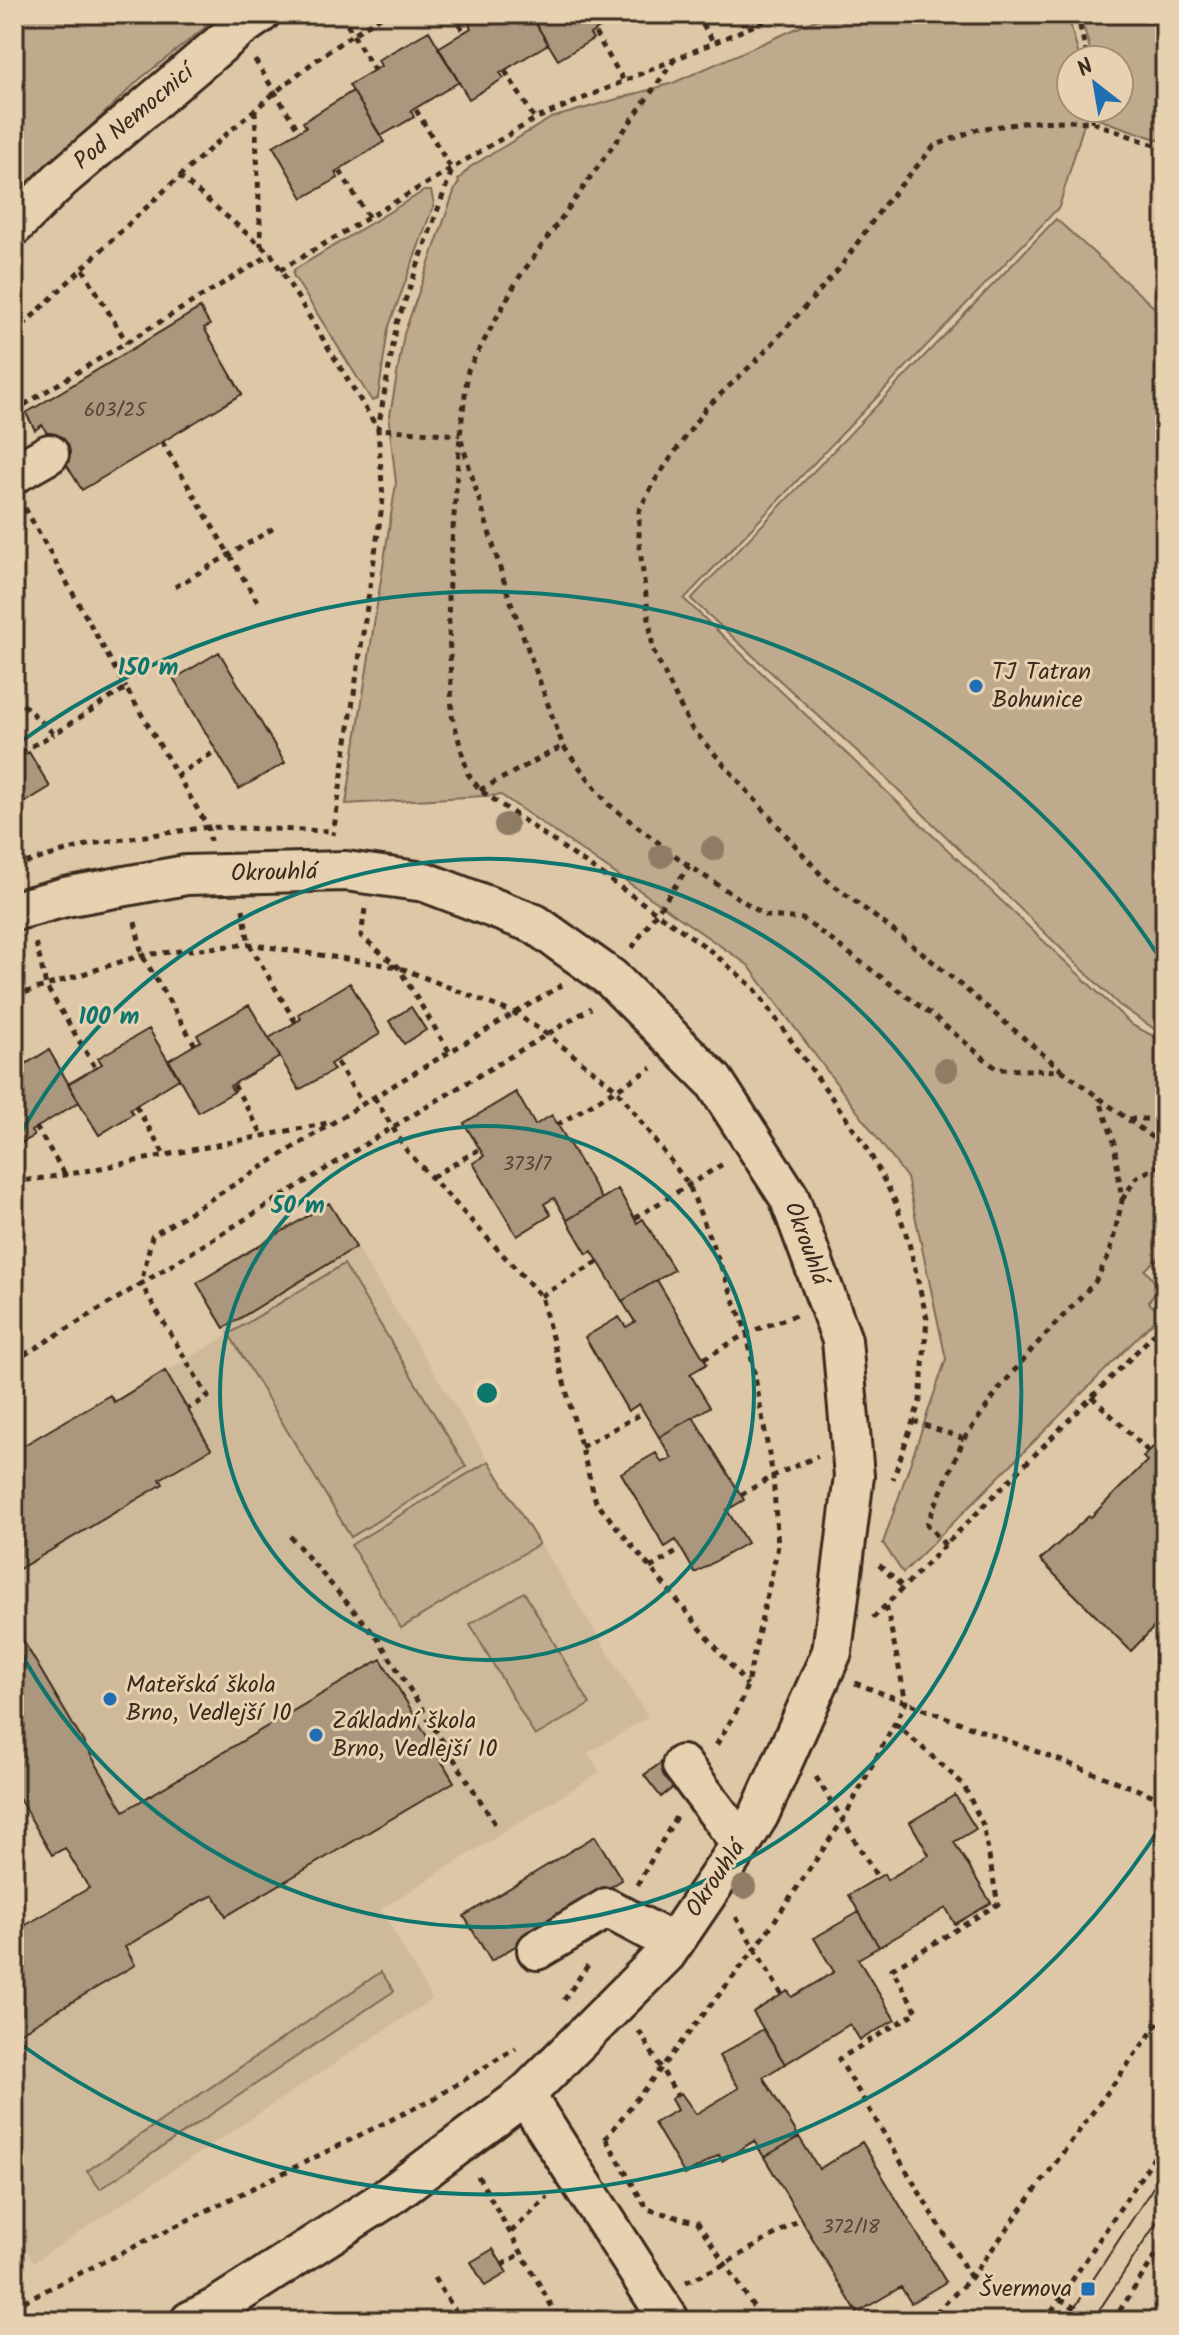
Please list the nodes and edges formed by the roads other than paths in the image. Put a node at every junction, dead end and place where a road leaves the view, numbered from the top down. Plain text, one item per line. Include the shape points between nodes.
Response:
1 (249, 22) edge
2 (14, 226) edge
3 (49, 454) dead end
4 (18, 488) edge
5 (21, 909) edge
6 (689, 1774) road end
7 (741, 1844) junction
8 (673, 1943) junction
9 (537, 1950) dead end
10 (525, 2095) junction
11 (662, 2309) edge
12 (190, 2321) edge

1 - 2 street, Pod Nemocnicí via 61,179
3 - 4 street
5 - 7 street, Okrouhlá via 186,875 346,871 425,882 535,924 611,978 714,1081 789,1197 829,1303 842,1340 854,1476 827,1662
6 - 7 street
7 - 8 street, Okrouhlá
8 - 9 street via 607,1908
8 - 10 street, Okrouhlá
10 - 11 street
10 - 12 street, Okrouhlá via 387,2198

